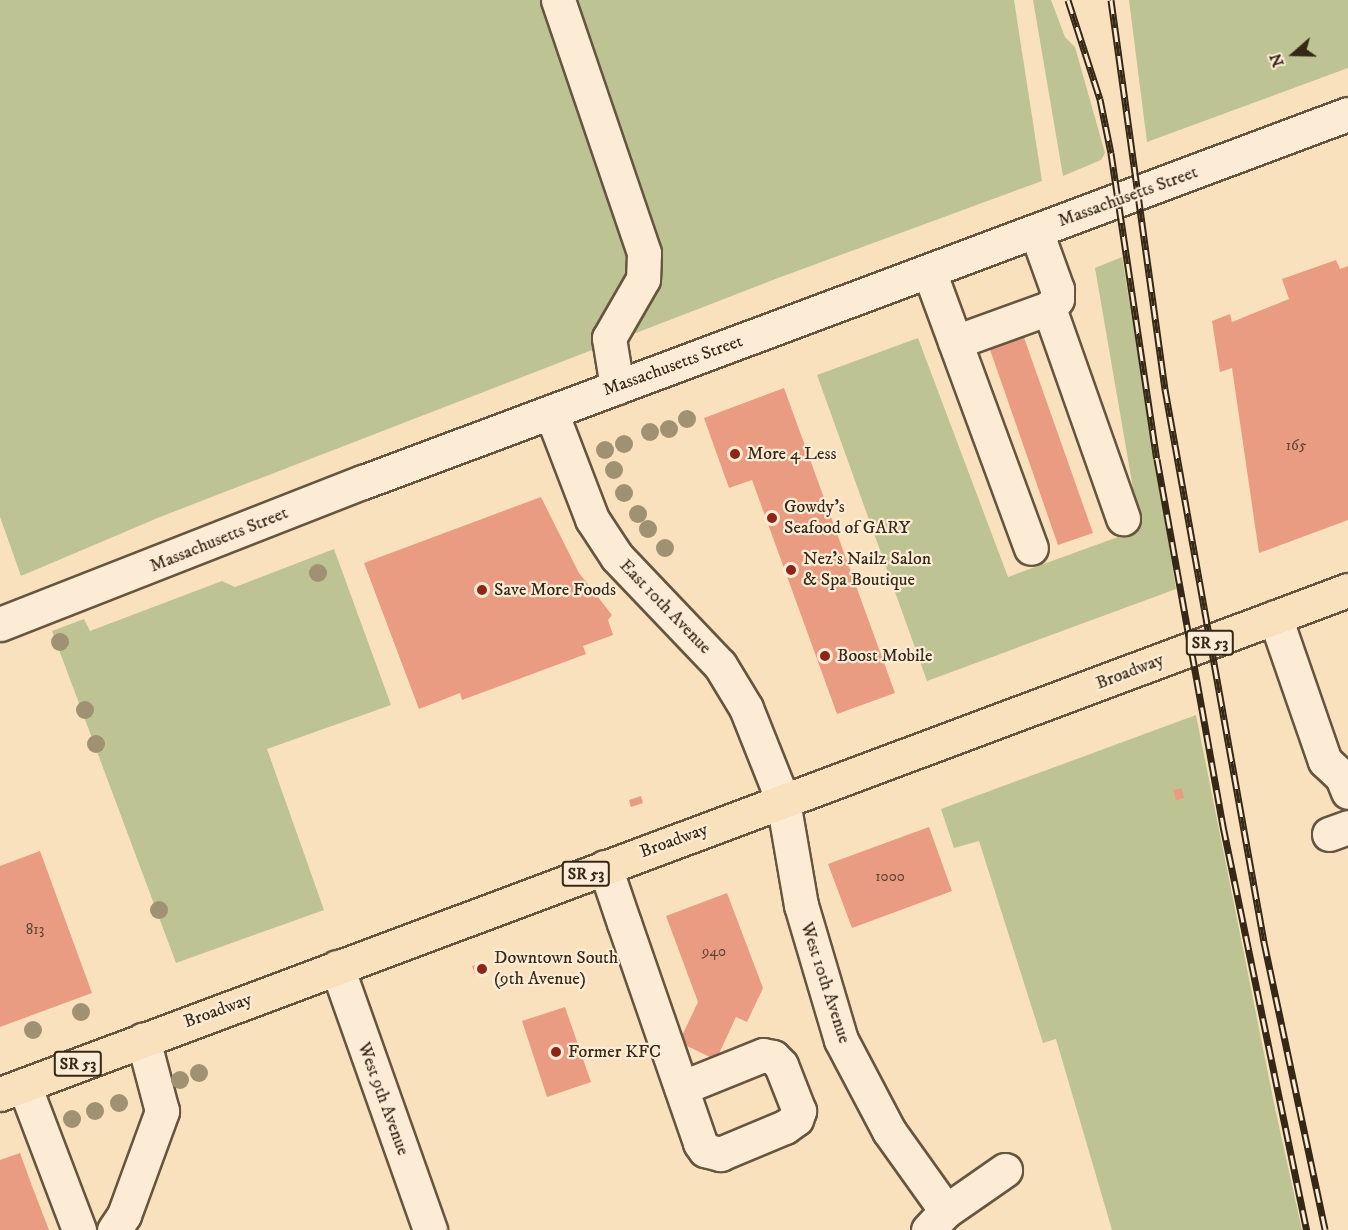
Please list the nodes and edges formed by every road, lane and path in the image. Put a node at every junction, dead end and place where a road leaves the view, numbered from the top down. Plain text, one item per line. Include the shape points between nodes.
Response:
1 (558, 0) edge
2 (1348, 114) edge
3 (1036, 231) junction
4 (929, 271) junction
5 (1049, 308) junction
6 (955, 342) junction
7 (617, 387) junction
8 (551, 412) junction
9 (1122, 518) dead end
10 (1031, 548) dead end
11 (1348, 590) edge
12 (1286, 613) junction
13 (0, 624) edge
14 (1345, 784) edge
15 (783, 801) junction
16 (605, 867) junction
17 (337, 967) junction
18 (143, 1039) junction
19 (681, 1088) dead end
20 (12, 1089) edge
21 (1005, 1170) dead end
22 (937, 1220) edge
23 (80, 1230) edge
24 (114, 1230) edge
25 (430, 1230) edge

1 - 7 street via 644,254 644,279 609,338
2 - 3 street, Massachusetts Street
3 - 4 street, Massachusetts Street
3 - 5 street via 1057,289 1057,299
4 - 6 street
4 - 7 street, Massachusetts Street
5 - 6 street
5 - 9 street
6 - 10 street
7 - 8 street, Massachusetts Street
8 - 13 street, Massachusetts Street
8 - 15 street, East 10th Avenue via 592,519 617,557 720,665 746,708
11 - 12 main road, Broadway / SR 53
12 - 14 street via 1346,753
12 - 15 main road, Broadway / SR 53
15 - 16 main road, Broadway / SR 53
15 - 22 street, West 10th Avenue via 801,905 841,1040
16 - 17 main road, Broadway / SR 53
16 - 19 street
17 - 18 main road, Broadway / SR 53
17 - 25 street, West 9th Avenue
18 - 20 main road, Broadway / SR 53
18 - 24 street via 162,1111 124,1215
20 - 23 street
21 - 22 street

